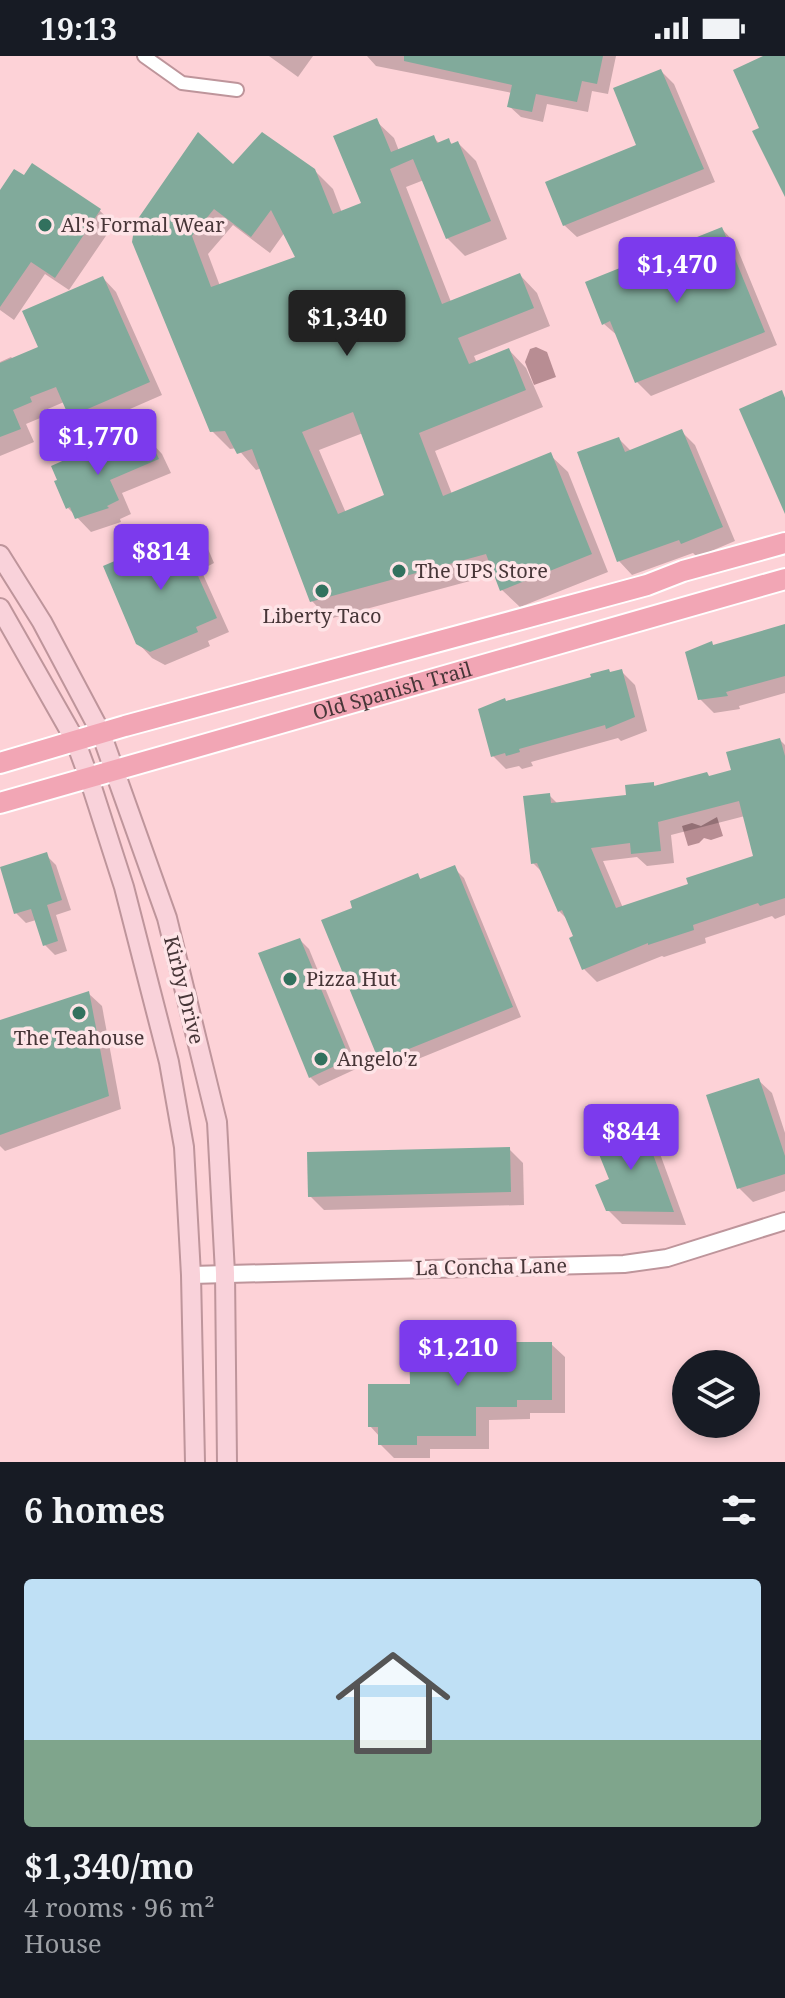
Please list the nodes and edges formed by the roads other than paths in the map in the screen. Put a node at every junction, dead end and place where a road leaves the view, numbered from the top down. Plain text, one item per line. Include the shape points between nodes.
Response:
1 (144, 56) edge
2 (237, 90) dead end
3 (785, 543) edge
4 (762, 549) junction
5 (0, 555) edge
6 (780, 580) edge
7 (647, 585) junction
8 (0, 608) edge
9 (657, 616) junction
10 (487, 629) junction
11 (499, 659) junction
12 (286, 681) junction
13 (296, 718) junction
14 (101, 733) junction
15 (75, 740) junction
16 (0, 763) edge
17 (115, 770) junction
18 (89, 778) junction
19 (0, 803) edge
20 (785, 1221) edge
21 (225, 1273) junction
22 (191, 1275) junction
23 (195, 1462) edge
24 (227, 1462) edge

1 - 2 street via 182,83
3 - 4 main road, Old Spanish Trail
4 - 6 main road
4 - 7 main road, Old Spanish Trail
5 - 14 main road, Kirby Drive
6 - 9 main road, Old Spanish Trail
7 - 9 main road
7 - 10 main road, Old Spanish Trail
8 - 15 main road, Kirby Drive
9 - 11 main road, Old Spanish Trail
10 - 11 main road
10 - 12 main road, Old Spanish Trail
11 - 13 main road, Old Spanish Trail
12 - 13 main road
12 - 14 main road, Old Spanish Trail
13 - 17 main road, Old Spanish Trail
14 - 15 main road, Old Spanish Trail
14 - 17 main road, Kirby Drive
15 - 16 main road, Old Spanish Trail
15 - 18 main road, Kirby Drive
17 - 18 main road, Old Spanish Trail
17 - 21 main road, Kirby Drive via 167,918 217,1122
18 - 19 main road, Old Spanish Trail
18 - 22 main road, Kirby Drive via 124,887 169,1062 184,1147
20 - 21 street, La Concha Lane via 667,1258 624,1264
21 - 22 street, La Concha Lane
21 - 24 main road, Kirby Drive
22 - 23 main road, Kirby Drive

